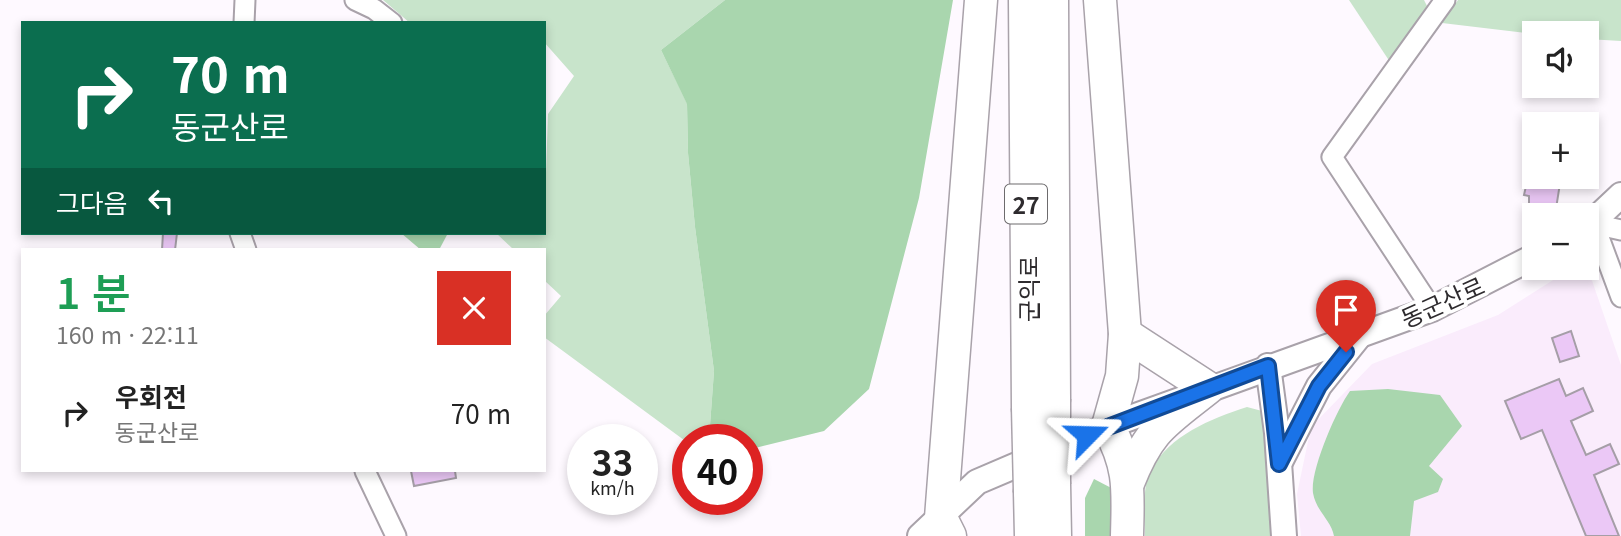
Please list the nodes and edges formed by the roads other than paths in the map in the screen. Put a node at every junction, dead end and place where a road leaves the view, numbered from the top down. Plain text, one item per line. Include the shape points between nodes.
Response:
1 (244, 0) edge
2 (355, 0) edge
3 (981, 0) edge
4 (1025, 0) edge
5 (1052, 0) edge
6 (1100, 0) edge
7 (1446, 0) edge
8 (244, 21) edge
9 (389, 21) edge
10 (1621, 195) edge
11 (1599, 218) edge
12 (1599, 227) edge
13 (1621, 230) edge
14 (1599, 245) edge
15 (1522, 263) edge
16 (1621, 297) edge
17 (1432, 309) junction
18 (1125, 334) junction
19 (1360, 334) junction
20 (1268, 366) junction
21 (1208, 388) junction
22 (1041, 403) junction
23 (1108, 426) junction
24 (1279, 464) junction
25 (365, 472) edge
26 (1128, 483) junction
27 (1042, 488) junction
28 (937, 530) edge
29 (396, 536) edge
30 (1031, 536) edge
31 (1055, 536) edge
32 (1127, 536) edge
33 (1283, 536) edge

1 - 8 street
2 - 9 street
3 - 28 highway
4 - 22 highway, 군익로 / 27
5 - 22 highway, 군익로 / 27
6 - 18 highway
7 - 17 street via 1332,156
10 - 11 street
12 - 13 street
14 - 16 street
15 - 17 street, 동군산로
17 - 19 street, 동군산로
18 - 21 highway
18 - 23 highway via 1122,376
19 - 20 street, 동군산로
19 - 24 street via 1319,386
20 - 21 street, 동군산로
20 - 24 street
21 - 23 street, 동군산로
21 - 26 highway via 1154,431 1141,448
22 - 27 highway, 군익로 / 27, bridge
23 - 26 highway via 1123,454
23 - 28 street, 동군산로 via 977,482
24 - 33 street
25 - 29 street
26 - 32 highway
27 - 30 highway, 군익로 / 27
27 - 31 highway, 군익로 / 27

